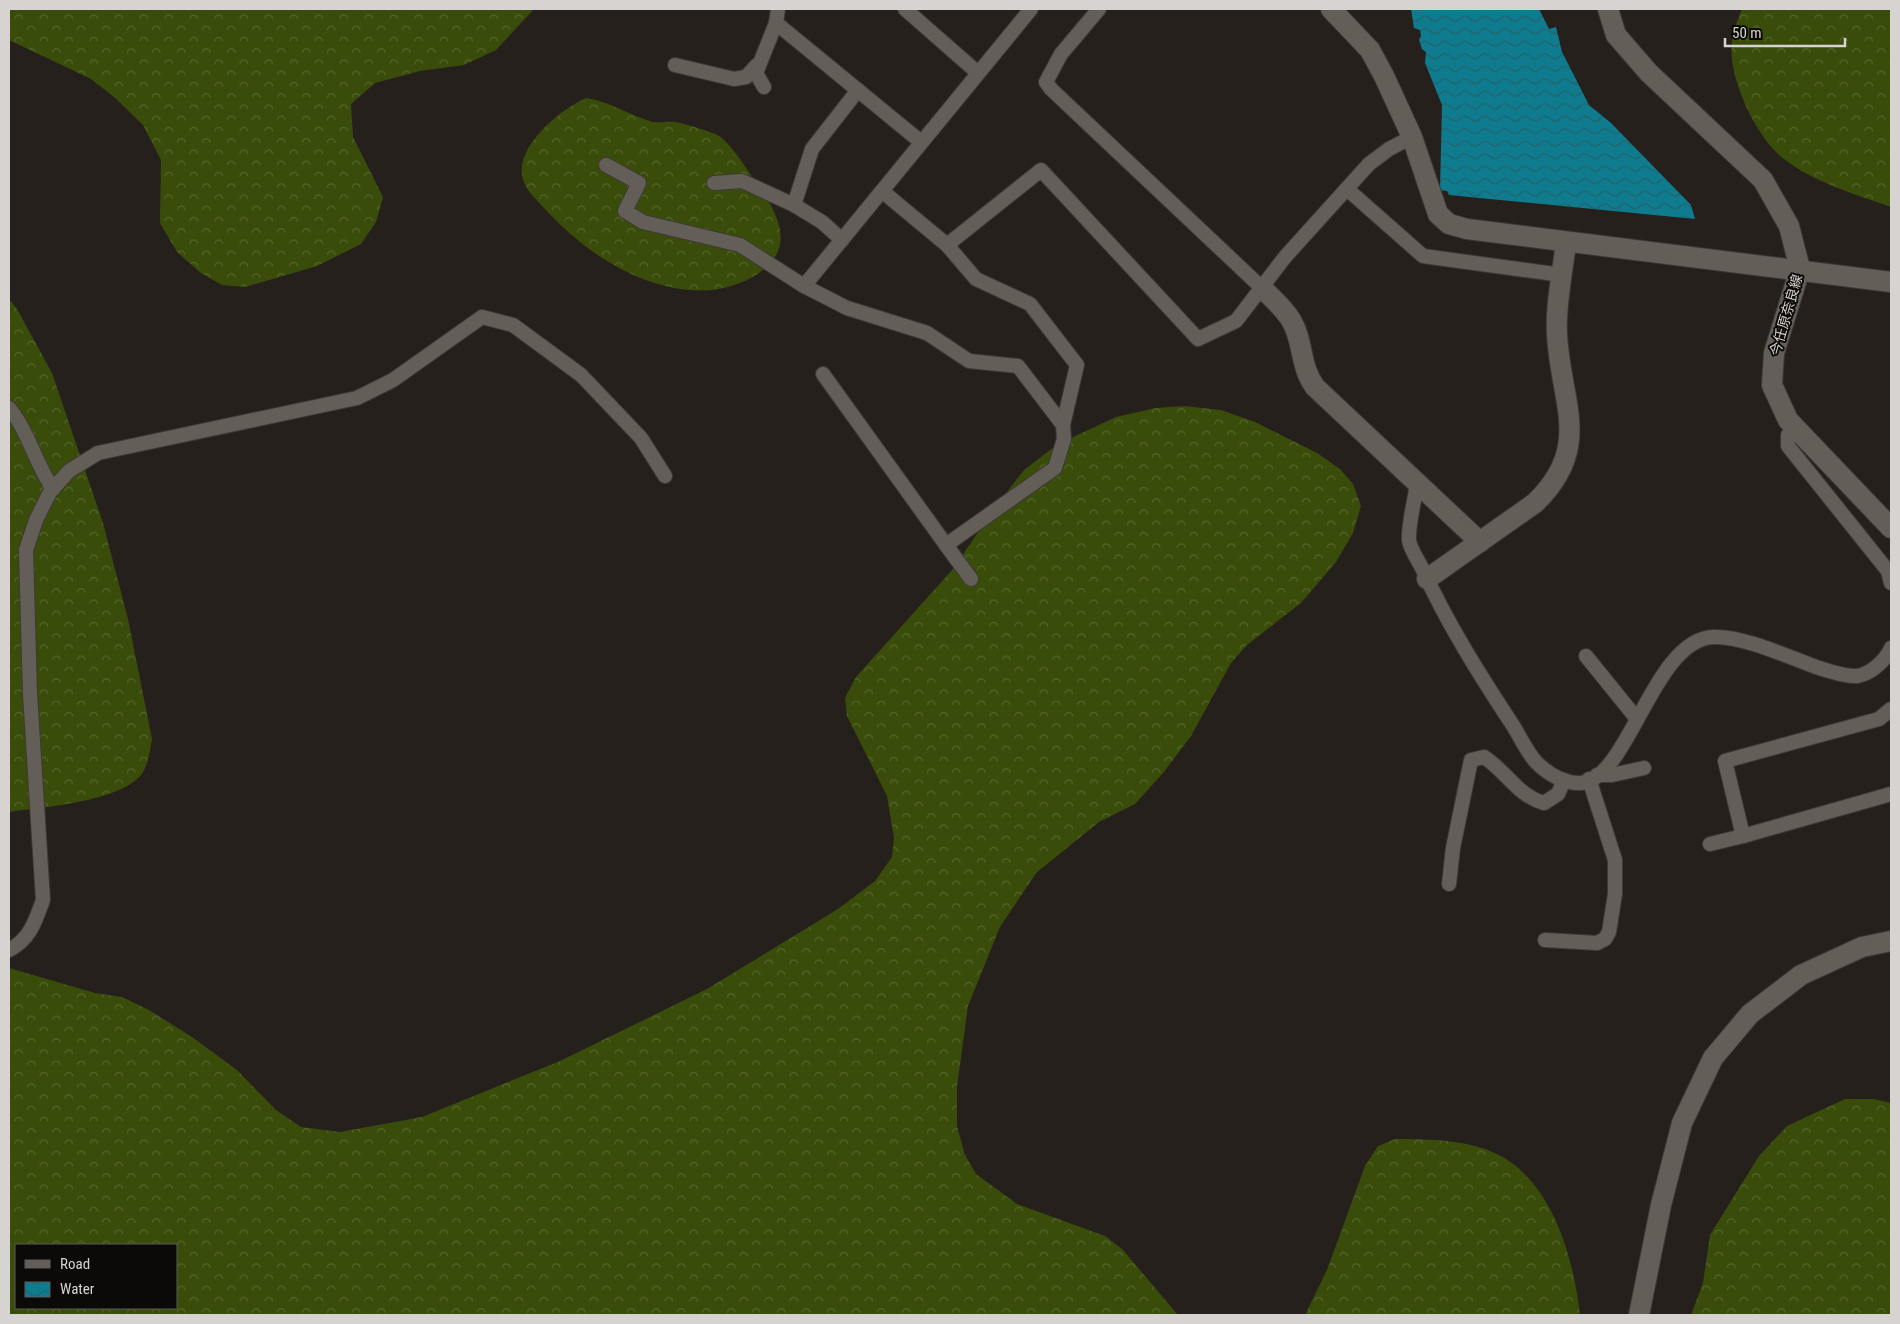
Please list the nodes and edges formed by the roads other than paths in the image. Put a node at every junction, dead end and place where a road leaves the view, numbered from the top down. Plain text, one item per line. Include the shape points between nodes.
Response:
1 (778, 9) edge
2 (905, 9) edge
3 (1031, 9) edge
4 (1099, 9) edge
5 (1331, 9) edge
6 (1608, 9) edge
7 (776, 23) junction
8 (757, 65) junction
9 (675, 66) dead end
10 (978, 73) junction
11 (764, 87) dead end
12 (858, 90) junction
13 (1412, 137) junction
14 (921, 142) junction
15 (606, 165) dead end
16 (714, 183) dead end
17 (1347, 189) junction
18 (882, 192) junction
19 (794, 205) junction
20 (842, 240) junction
21 (1566, 242) junction
22 (946, 245) junction
23 (1800, 270) junction
24 (1562, 275) junction
25 (1891, 282) edge
26 (804, 286) junction
27 (1262, 288) junction
28 (823, 374) dead end
29 (9, 408) edge
30 (1063, 425) junction
31 (1796, 428) junction
32 (664, 476) dead end
33 (1417, 483) junction
34 (53, 488) junction
35 (1891, 528) edge
36 (1480, 542) junction
37 (946, 545) junction
38 (971, 579) dead end
39 (1427, 579) junction
40 (1891, 581) edge
41 (1891, 648) edge
42 (1586, 656) dead end
43 (1891, 708) edge
44 (1637, 719) junction
45 (1644, 768) dead end
46 (1593, 777) junction
47 (1564, 780) junction
48 (1891, 794) edge
49 (1742, 836) junction
50 (1710, 844) dead end
51 (1449, 884) dead end
52 (1545, 940) dead end
53 (1891, 941) edge
54 (9, 950) edge
55 (1639, 1315) edge

1 - 7 street
2 - 10 street
3 - 10 street
4 - 27 street via 1061,54 1046,82
5 - 13 street via 1370,50
6 - 23 street, 今任原奈良線 via 1616,34 1649,73 1763,180 1789,226
7 - 8 street
7 - 12 street
8 - 9 street via 746,77 734,79
8 - 11 street via 756,73
10 - 14 street
12 - 14 street
12 - 19 street via 812,148
13 - 17 street via 1369,164
13 - 21 street via 1438,214 1449,224
14 - 18 street
15 - 26 street via 639,183 625,211 630,216 643,222 740,244
16 - 19 street via 742,181
17 - 24 street via 1423,256
17 - 27 street via 1285,257
18 - 20 street
18 - 22 street
19 - 20 street via 822,222
20 - 26 street
21 - 23 street
21 - 24 street
22 - 27 street via 1041,170 1198,339 1236,321
22 - 30 street via 976,279 1030,304 1077,365
23 - 25 street
23 - 31 street, 今任原奈良線 via 1774,353 1772,385 1788,420
24 - 36 street via 1556,333 1570,420 1566,458 1548,490 1535,503
26 - 30 street via 847,308 927,333 969,361 1018,366
27 - 33 street via 1292,321 1302,361 1315,388
28 - 37 street
29 - 34 street via 22,424 43,475
30 - 37 street via 1064,439 1055,468
31 - 35 street, 今任原奈良線
31 - 40 street via 1788,436 1788,446 1888,571
32 - 34 street via 641,438 581,375 513,325 482,317 393,380 357,398 98,452 69,471
33 - 36 street
33 - 39 street via 1409,541
34 - 54 street via 36,520 26,550 30,694 43,900 34,925 22,943
36 - 39 street
37 - 38 street
39 - 47 street via 1465,651 1536,762
41 - 44 street via 1888,656 1872,670 1857,676 1834,673 1733,638 1711,636 1688,646 1667,668
42 - 44 street
43 - 49 street via 1879,719 1725,761
44 - 46 street via 1614,760
45 - 46 street
46 - 47 street via 1582,783
46 - 52 street via 1615,860 1616,894 1609,932 1605,939 1596,943
47 - 51 street via 1558,794 1544,803 1532,800 1484,757 1471,760
48 - 49 street
49 - 50 street
53 - 55 street via 1862,947 1801,976 1750,1014 1713,1058 1682,1123 1661,1205

